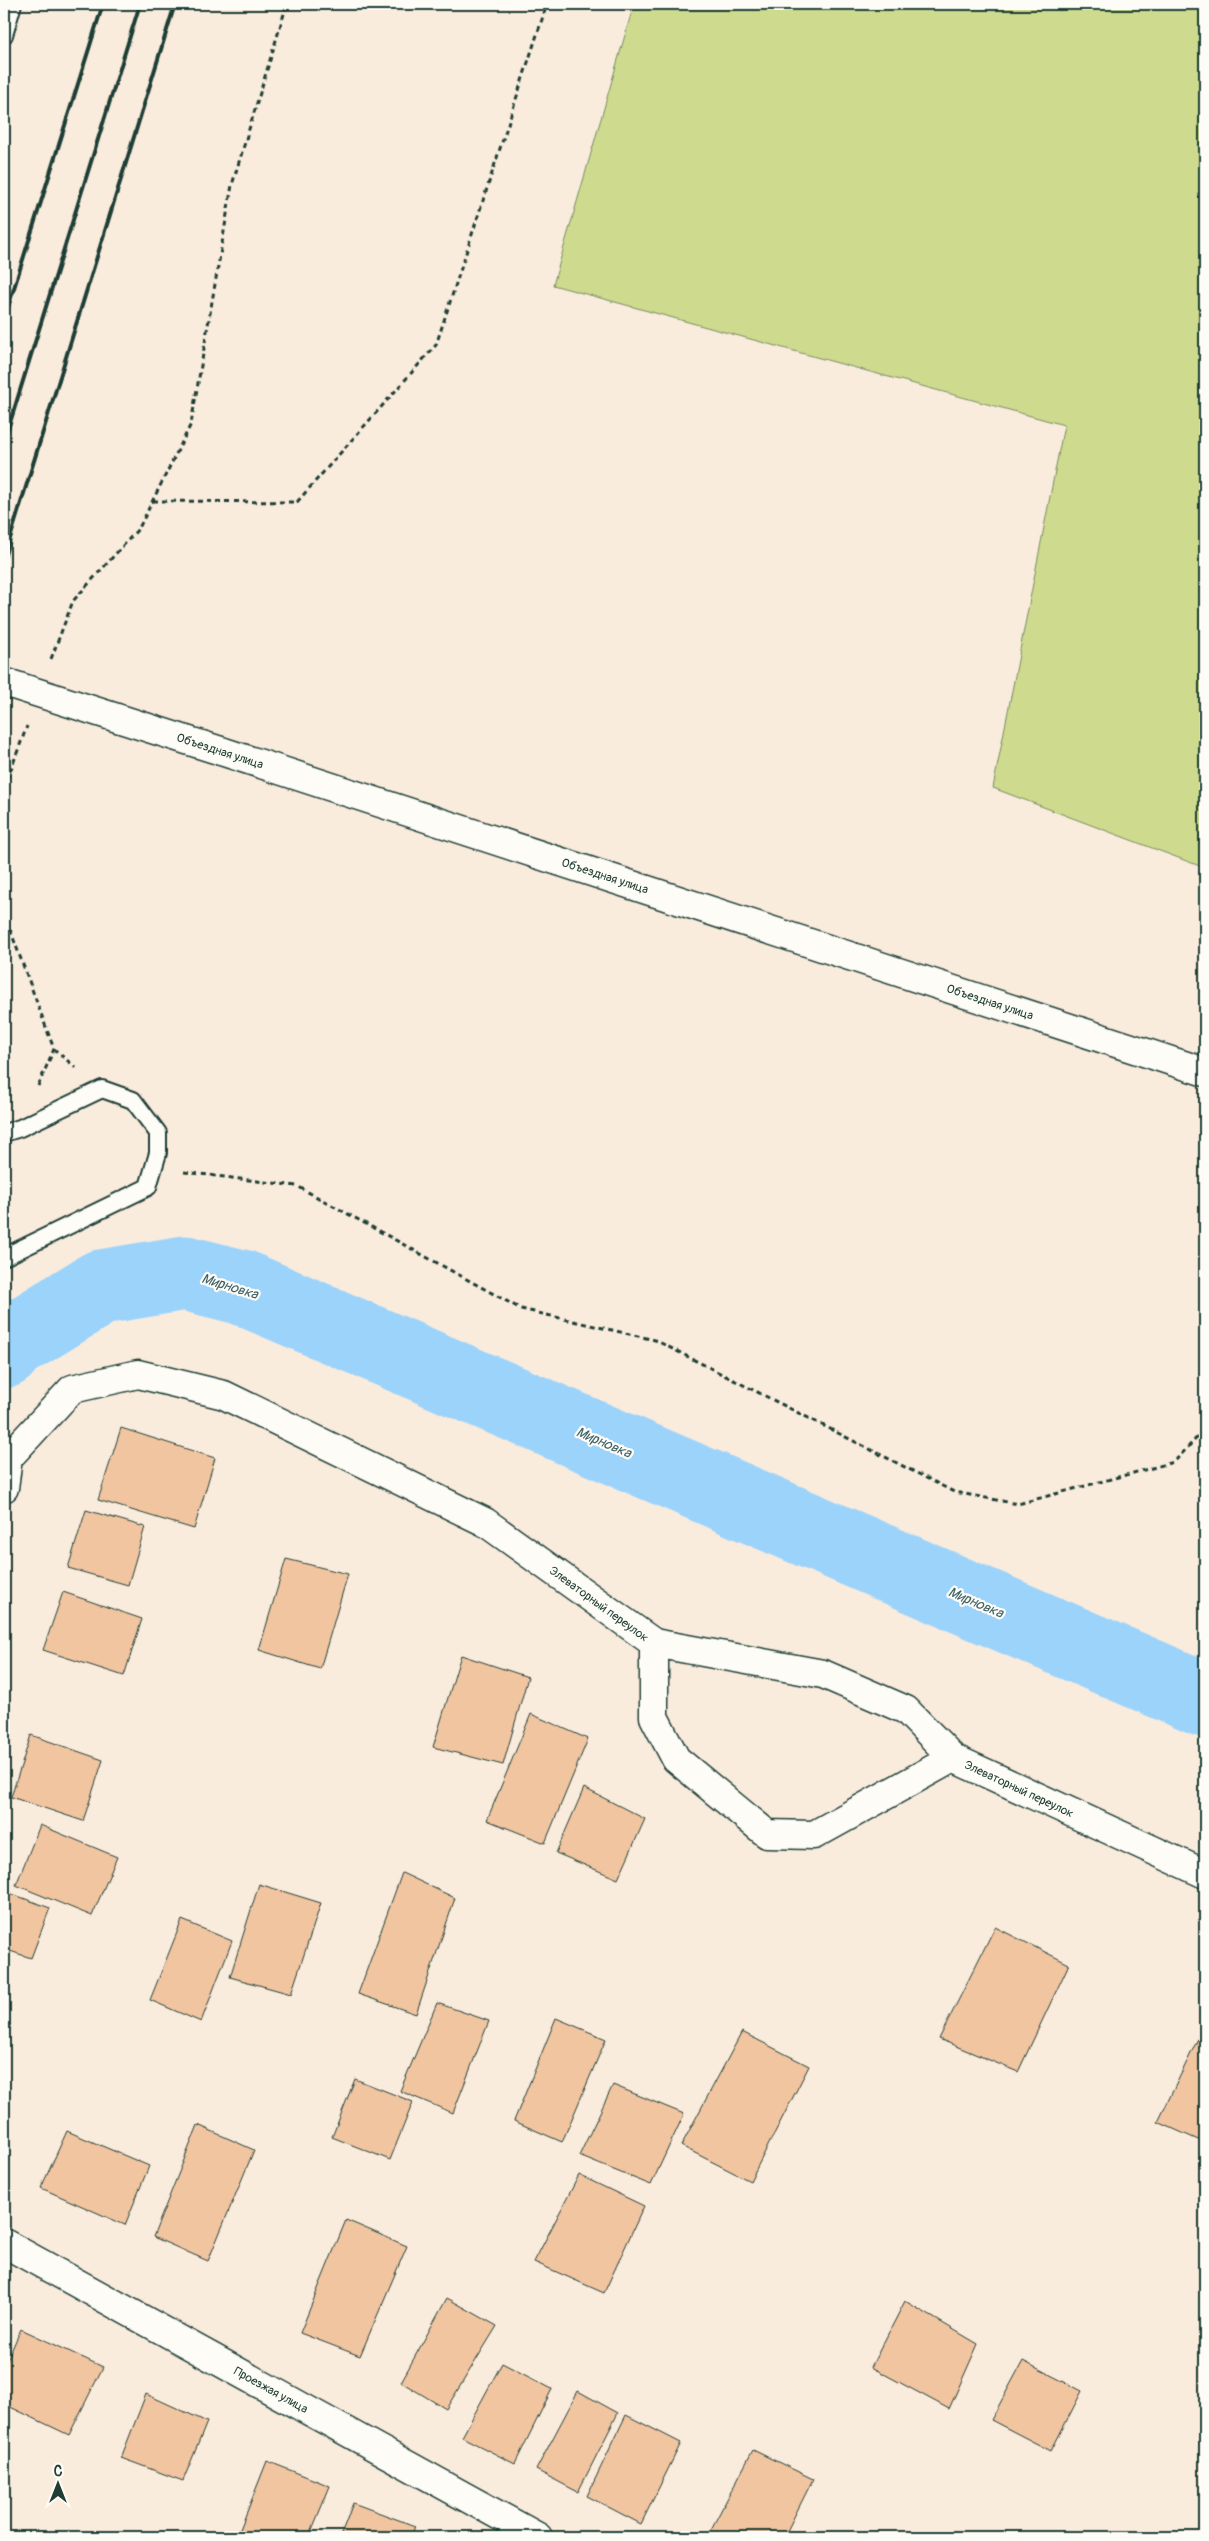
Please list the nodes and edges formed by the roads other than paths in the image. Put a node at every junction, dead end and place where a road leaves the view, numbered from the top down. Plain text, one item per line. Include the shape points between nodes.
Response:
1 (13, 4) edge
2 (4, 35) edge
3 (4, 682) edge
4 (1205, 1072) edge
5 (4, 1133) edge
6 (4, 1257) edge
7 (4, 1488) edge
8 (654, 1644) junction
9 (953, 1758) junction
10 (1205, 1874) edge
11 (4, 2243) edge
12 (538, 2537) edge

1 - 2 lane
3 - 4 main road, Объездная улица, bridge
5 - 6 lane via 102,1088 133,1100 158,1134 158,1153 148,1187
7 - 8 main road, Элеваторный переулок via 8,1458 72,1389 138,1374 224,1395 485,1522
8 - 9 main road via 823,1674 906,1710
8 - 9 main road, Элеваторный переулок via 654,1717 676,1759 766,1834 814,1835
9 - 10 main road, Элеваторный переулок
11 - 12 main road, Проезжая улица

